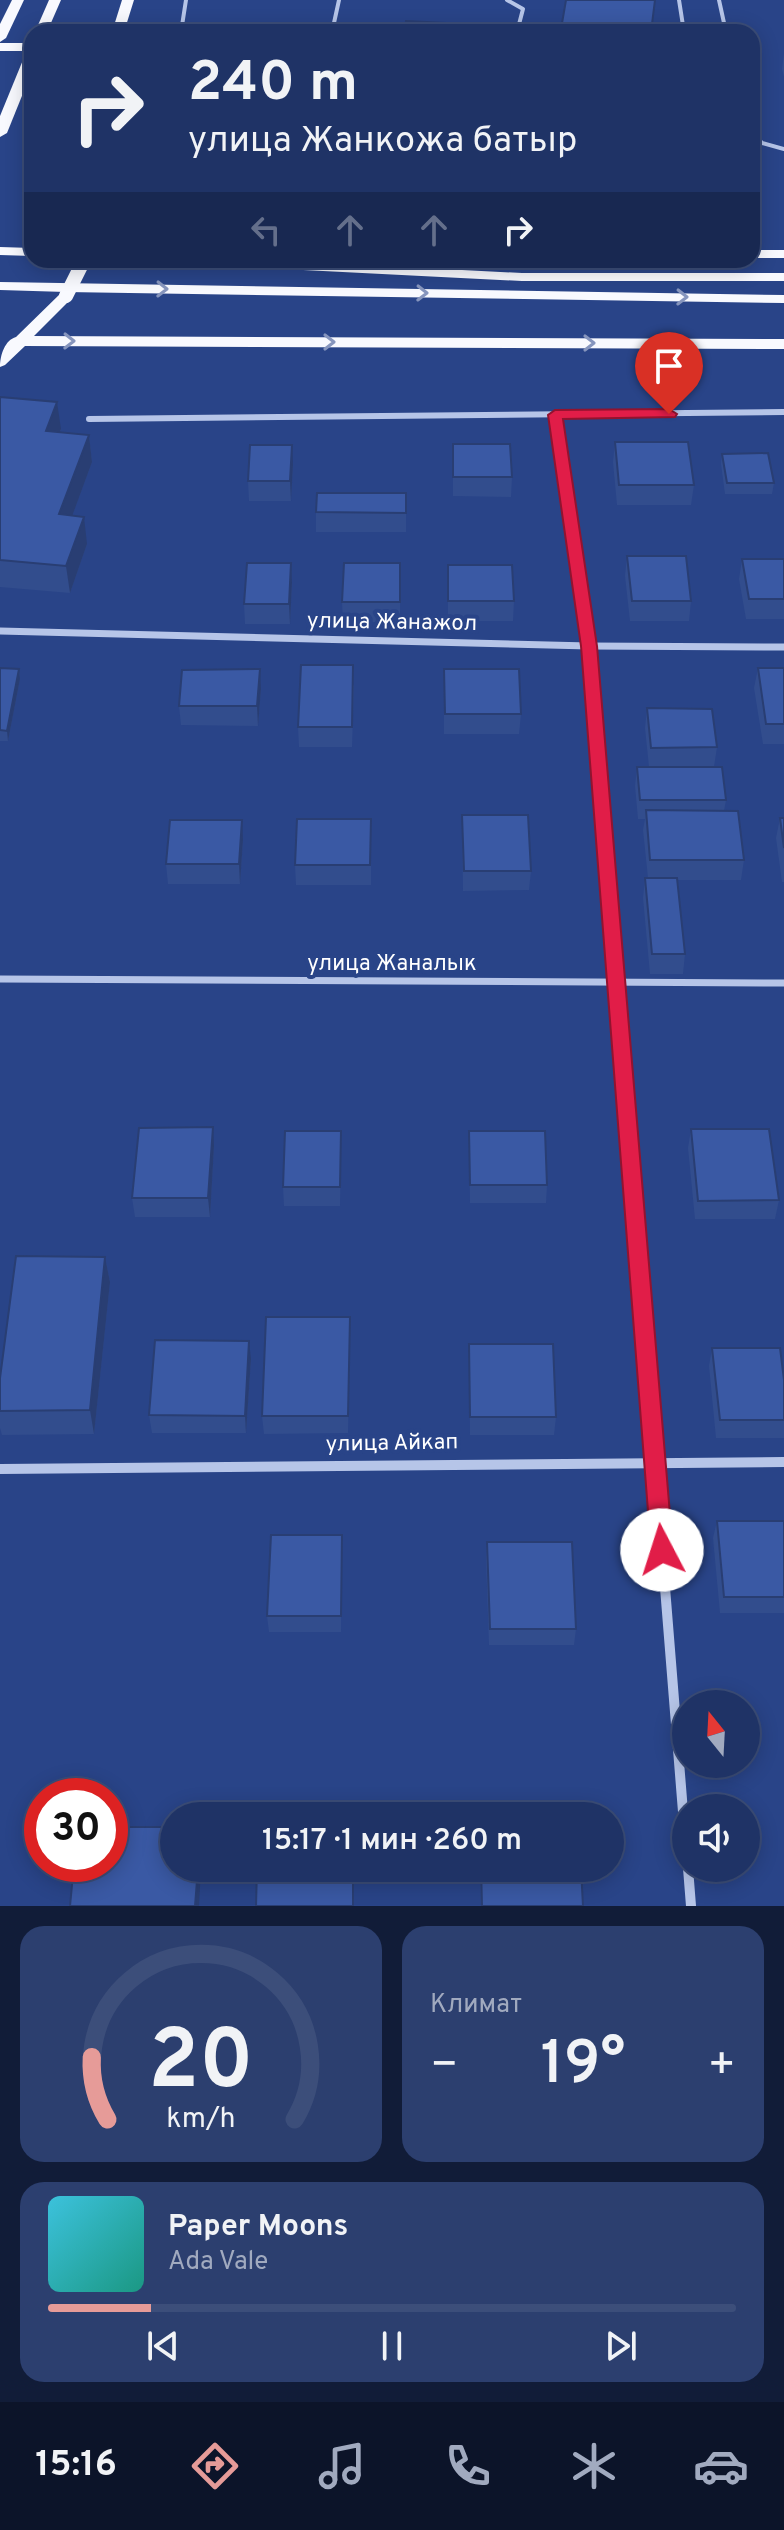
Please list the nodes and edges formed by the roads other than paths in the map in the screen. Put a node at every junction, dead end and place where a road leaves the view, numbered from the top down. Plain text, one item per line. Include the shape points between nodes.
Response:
1 (18, 0) edge
2 (55, 0) edge
3 (128, 0) edge
4 (186, 0) edge
5 (339, 0) edge
6 (507, 0) edge
7 (679, 0) edge
8 (719, 0) edge
9 (44, 24) edge
10 (120, 24) edge
11 (182, 24) edge
12 (334, 24) edge
13 (519, 24) edge
14 (683, 24) edge
15 (724, 24) edge
16 (0, 38) edge
17 (0, 47) edge
18 (24, 47) edge
19 (24, 74) edge
20 (0, 133) edge
21 (760, 141) edge
22 (784, 149) edge
23 (0, 251) edge
24 (24, 252) edge
25 (760, 254) edge
26 (784, 254) edge
27 (80, 268) edge
28 (342, 268) edge
29 (784, 277) edge
30 (0, 286) edge
31 (784, 299) edge
32 (21, 341) junction
33 (784, 344) edge
34 (0, 345) edge
35 (0, 362) edge
36 (784, 412) edge
37 (555, 415) junction
38 (89, 419) dead end
39 (0, 631) edge
40 (589, 646) junction
41 (784, 647) edge
42 (0, 979) edge
43 (784, 983) edge
44 (616, 984) junction
45 (655, 1461) junction
46 (784, 1462) edge
47 (0, 1469) edge
48 (682, 1794) edge
49 (689, 1882) edge
50 (691, 1906) edge

1 - 16 main road
2 - 9 main road
3 - 10 main road
4 - 11 lane
5 - 12 lane
6 - 13 lane via 523,9
7 - 14 lane
8 - 15 lane
17 - 18 main road
19 - 20 main road
21 - 22 lane
23 - 24 main road
25 - 26 main road
27 - 32 main road, bridge via 66,296
28 - 29 main road via 522,277
30 -> 31 main road
32 -> 33 main road
32 - 34 main road
32 - 35 main road
36 - 37 street
37 - 38 street
37 - 40 street
39 - 40 street, улица Жанажол
40 - 41 street, улица Жанажол
40 - 44 street
42 - 44 street, улица Жаналык
43 - 44 street, улица Жаналык
44 - 45 street
45 - 46 street, улица Айкап
45 - 47 street, улица Айкап
45 - 48 street
49 - 50 street

